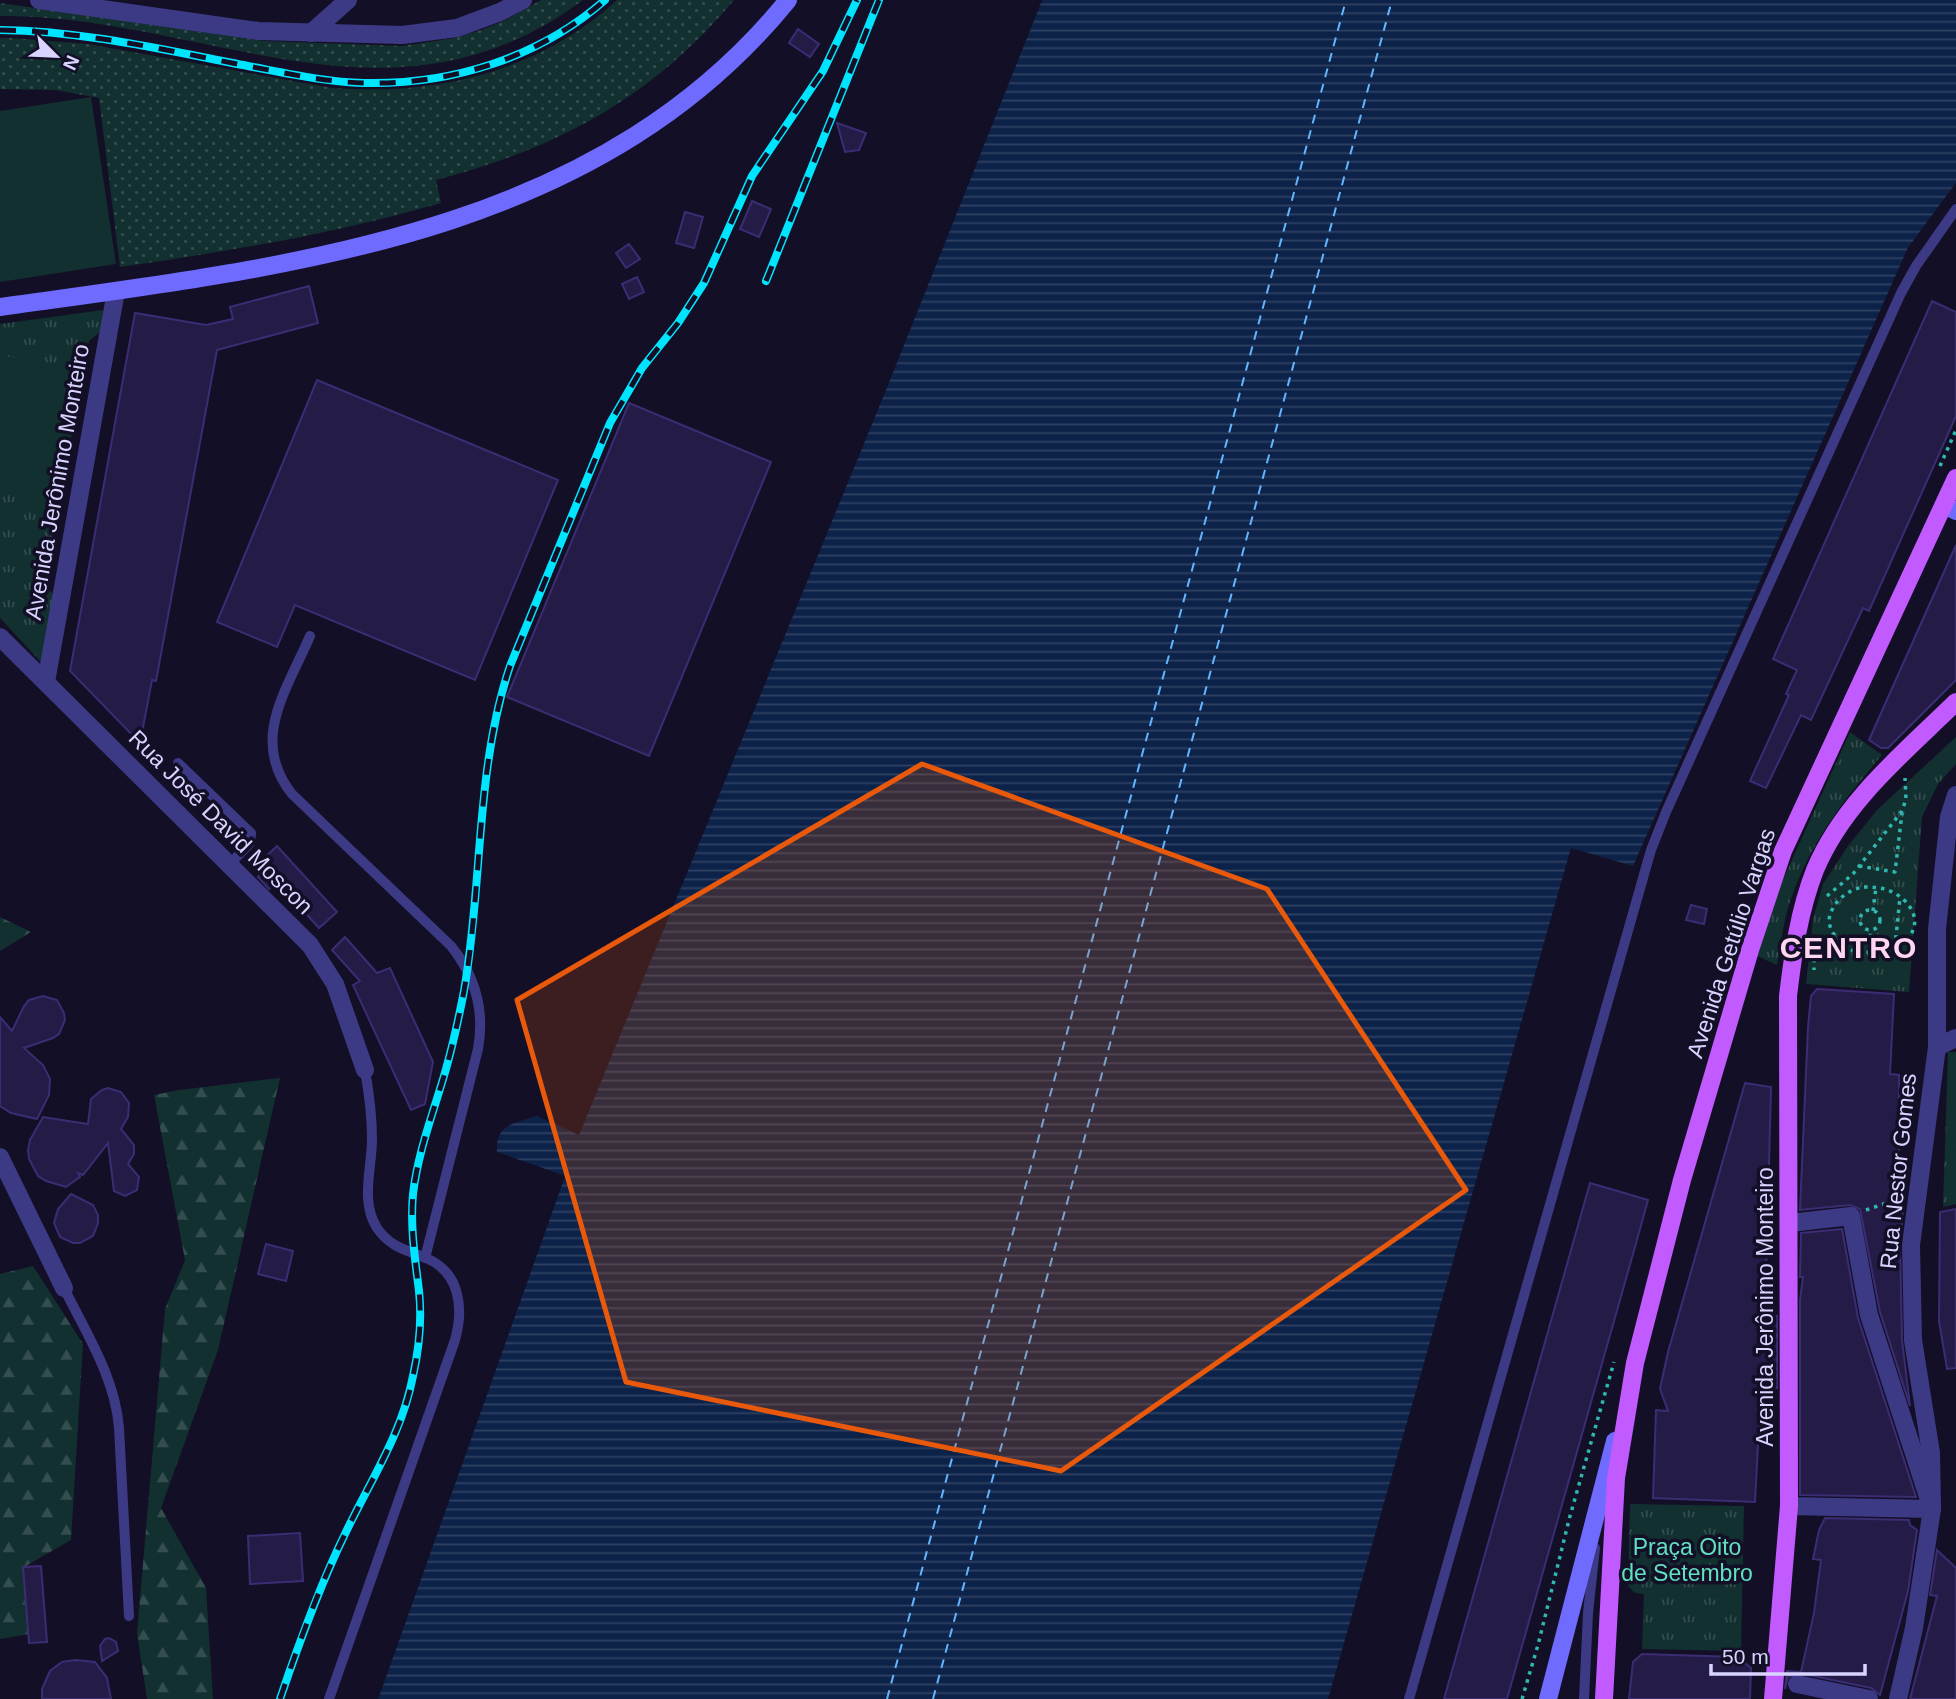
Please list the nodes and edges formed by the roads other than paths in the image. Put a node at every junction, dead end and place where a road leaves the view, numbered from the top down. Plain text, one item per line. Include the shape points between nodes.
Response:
1 (39, 0) edge
2 (348, 0) edge
3 (523, 0) edge
4 (788, 0) edge
5 (311, 33) junction
6 (1956, 209) edge
7 (116, 291) junction
8 (0, 307) edge
9 (1956, 478) edge
10 (1950, 508) edge
11 (310, 636) dead end
12 (0, 637) edge
13 (46, 682) junction
14 (1956, 702) edge
15 (178, 762) dead end
16 (1956, 795) edge
17 (230, 864) junction
18 (1948, 894) edge
19 (1939, 1013) junction
20 (1956, 1021) edge
21 (1956, 1038) edge
22 (1937, 1047) junction
23 (365, 1070) joint
24 (0, 1157) edge
25 (1790, 1223) junction
26 (425, 1258) junction
27 (64, 1287) joint
28 (1635, 1363) junction
29 (1599, 1506) junction
30 (1789, 1506) junction
31 (1933, 1509) junction
32 (129, 1616) dead end
33 (1797, 1684) dead end
34 (330, 1699) edge
35 (1409, 1699) edge
36 (1548, 1699) edge
37 (1584, 1699) edge
38 (1604, 1699) edge
39 (1773, 1699) edge
40 (1869, 1699) edge
41 (1898, 1699) edge

1 - 5 street via 258,31
2 - 5 street
3 - 5 street via 479,21 430,33
4 - 7 street via 740,54 678,106 607,154 537,189 348,250
6 - 35 lane via 1902,293 1651,850
7 - 8 street
7 - 13 street, Avenida Jerônimo Monteiro
9 - 10 main road, Avenida Getúlio Vargas
10 - 28 main road, Avenida Getúlio Vargas via 1788,842 1769,892 1682,1180
11 - 26 lane via 272,728 276,770 292,794 451,946 469,971 479,999 478,1049
12 - 13 street, Rua José David Moscon
13 - 17 street, Rua José David Moscon
14 - 25 main road, Avenida Jerônimo Monteiro via 1884,772 1841,824 1816,869 1801,916 1788,996
15 - 17 lane via 251,833 250,843
16 - 18 street, Rua Nestor Gomes via 1949,817
17 - 23 street, Rua José David Moscon via 310,945 327,969
18 - 19 street, Rua Nestor Gomes via 1937,929
19 - 20 street
19 - 22 street, Rua Nestor Gomes
21 - 22 street, Rua Nestor Gomes
22 - 31 street, Rua Nestor Gomes via 1910,1281 1913,1340 1931,1453
23 - 26 lane via 371,1117 367,1193 371,1215 391,1243
24 - 27 street
25 - 30 main road, Avenida Jerônimo Monteiro
25 - 31 street via 1851,1216 1869,1315
26 - 34 lane via 453,1282 460,1303 459,1325
27 - 32 lane via 115,1399
28 - 29 street
28 - 38 main road, Avenida Getúlio Vargas via 1616,1478
29 - 36 street
29 - 37 lane
30 - 31 street
30 - 39 main road, Avenida Jerônimo Monteiro
31 - 41 street, Rua Nestor Gomes
33 - 40 street

